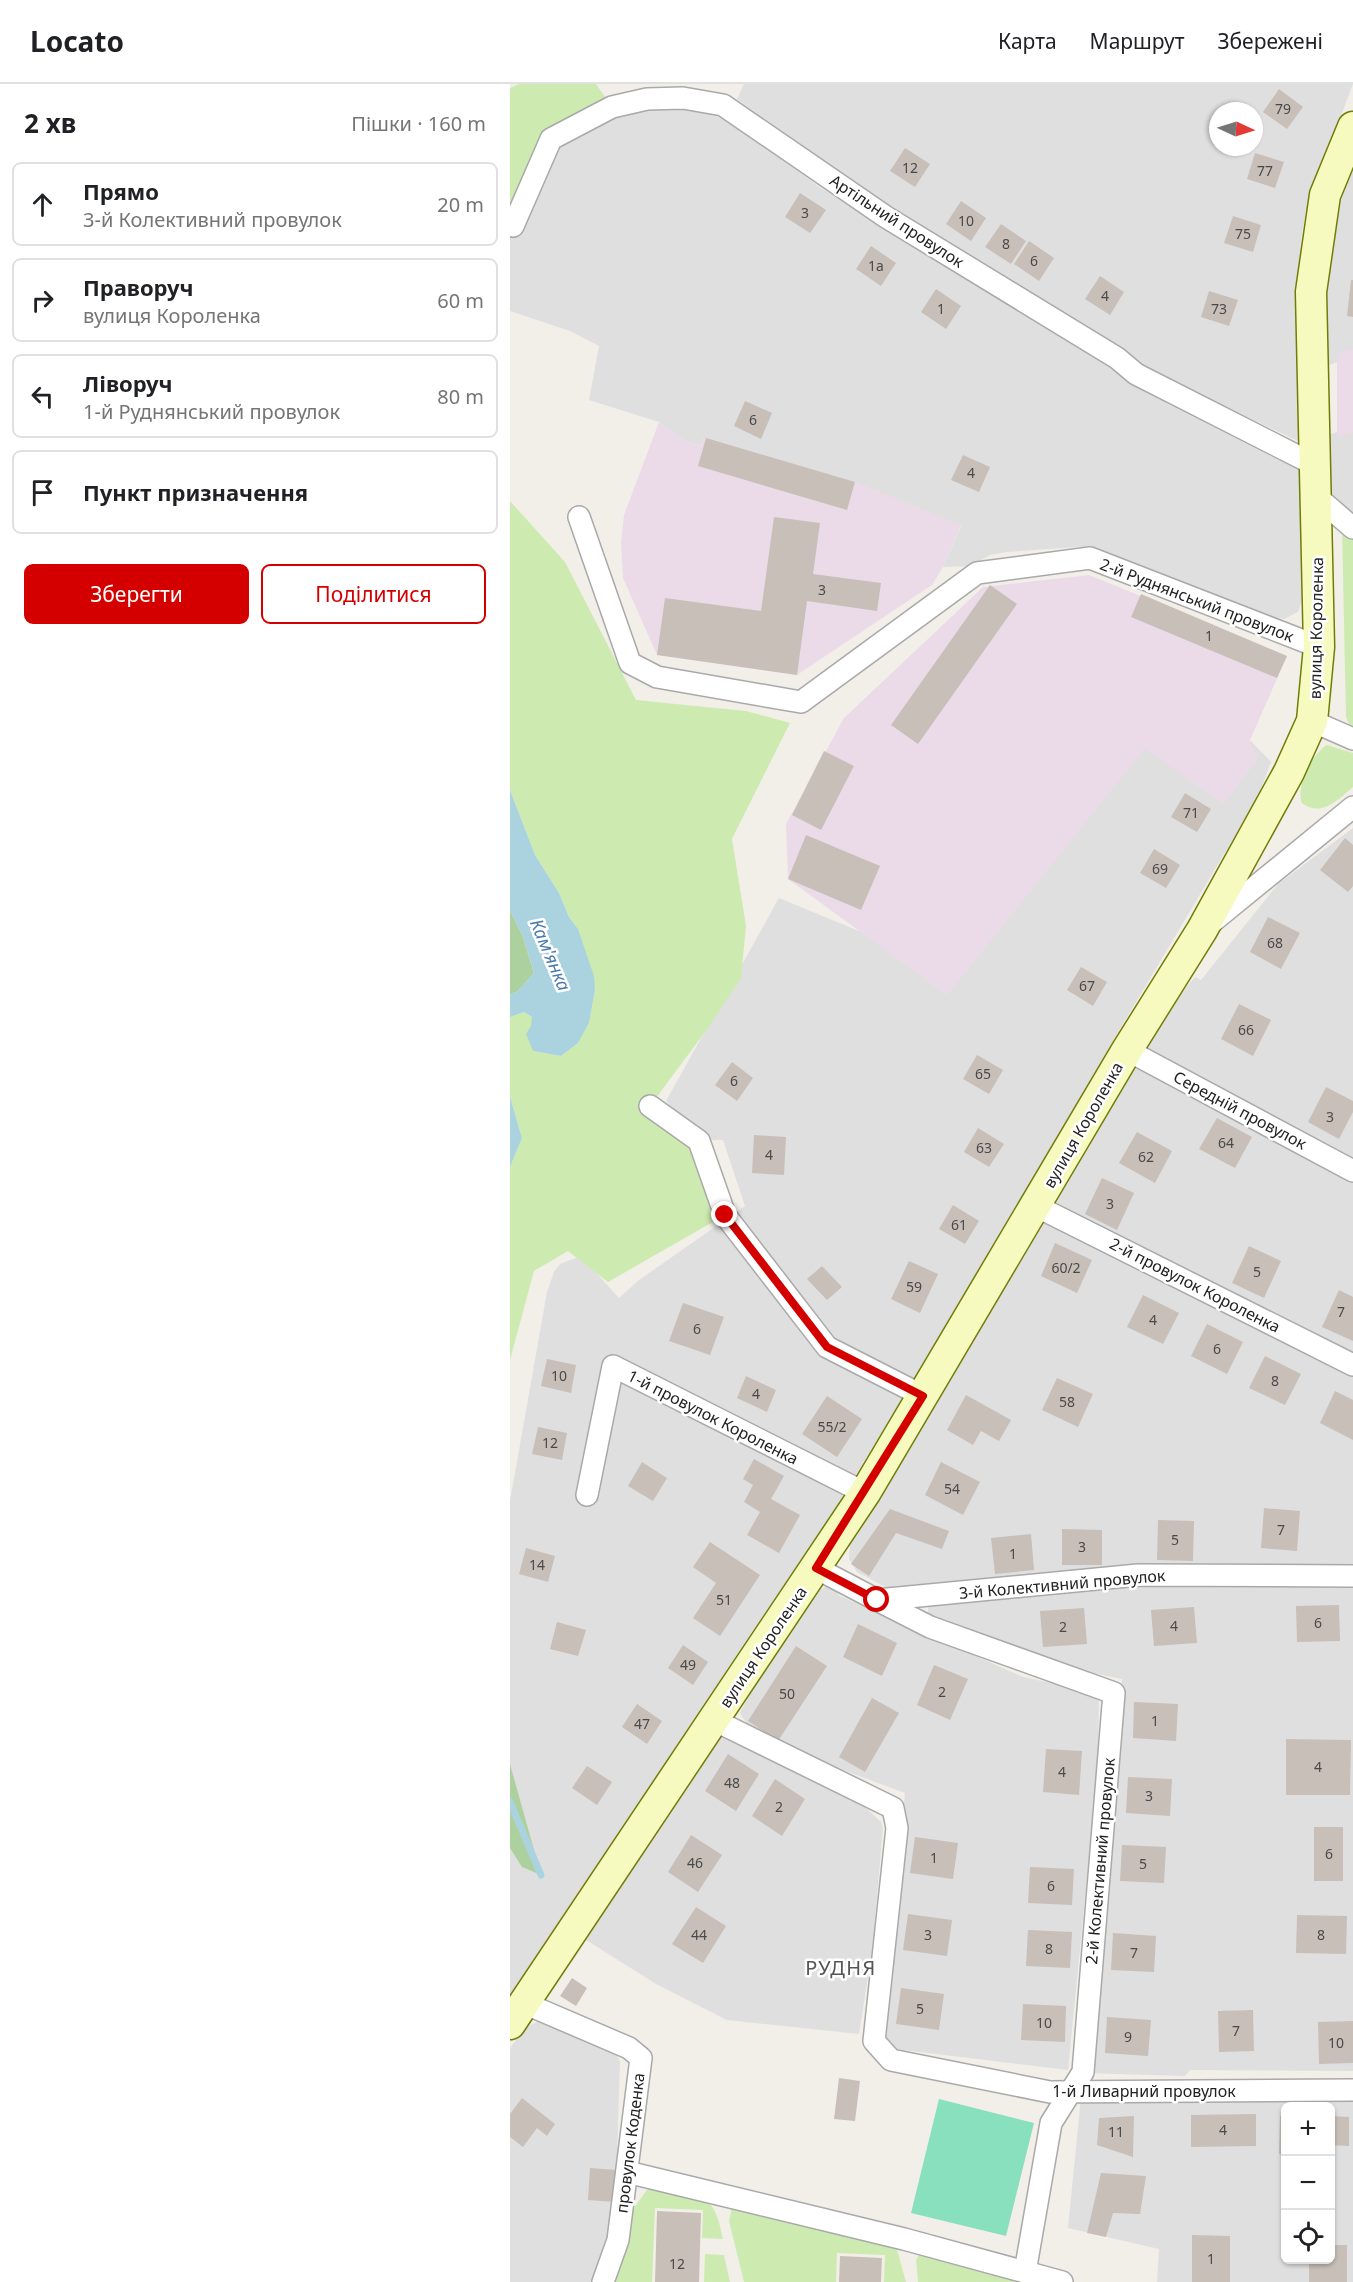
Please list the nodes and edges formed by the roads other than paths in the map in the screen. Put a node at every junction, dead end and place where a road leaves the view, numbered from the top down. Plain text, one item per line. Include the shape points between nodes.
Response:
1 (1353, 127) edge
2 (513, 226) dead end
3 (1315, 465) junction
4 (1317, 497) junction
5 (579, 517) dead end
6 (1353, 528) edge
7 (1319, 647) junction
8 (1312, 722) junction
9 (1353, 739) edge
10 (1353, 807) edge
11 (1202, 930) junction
12 (1127, 1050) junction
13 (650, 1106) dead end
14 (1353, 1171) edge
15 (1036, 1206) junction
16 (1353, 1365) edge
17 (923, 1396) junction
18 (865, 1493) junction
19 (587, 1495) dead end
20 (816, 1568) junction
21 (1353, 1576) edge
22 (877, 1600) junction
23 (714, 1720) junction
24 (517, 2014) edge
25 (1353, 2090) edge
26 (1071, 2092) junction
27 (627, 2172) junction
28 (1025, 2272) junction
29 (603, 2282) edge
30 (1062, 2282) edge

1 - 3 street, вулиця Короленка via 1325,195 1311,292
2 - 3 street, Артільний провулок via 551,139 612,106 647,99 683,98 723,105 886,217 1117,358 1136,374
3 - 4 street, вулиця Короленка
4 - 6 street
4 - 7 street, вулиця Короленка
5 - 7 street, 2-й Руднянський провулок via 630,663 657,677 712,687 801,702 977,573 1090,558
7 - 8 street, вулиця Короленка
8 - 9 street
8 - 11 street, вулиця Короленка via 1289,772
10 - 11 street
11 - 12 street, вулиця Короленка
12 - 14 street, Середній провулок
12 - 15 street, вулиця Короленка
13 - 17 street via 699,1141 725,1215 827,1347
15 - 16 street, 2-й провулок Короленка
15 - 17 street, вулиця Короленка
17 - 18 street, вулиця Короленка
18 - 19 street, 1-й провулок Короленка via 614,1366
18 - 20 street, вулиця Короленка
20 - 22 street
20 - 23 street, вулиця Короленка
21 - 22 street, 3-й Колективний провулок via 1138,1575
22 - 26 street, 2-й Колективний провулок via 930,1627 1114,1693 1083,2072
23 - 24 street, вулиця Короленка
23 - 26 street, 1-й Ливарний провулок via 893,1808 897,1828 874,2041 891,2060 1050,2092
24 - 27 street, провулок Коденка via 629,2048 641,2058
25 - 26 street, 1-й Ливарний провулок
26 - 28 street, 2-й Колективний провулок via 1051,2123
27 - 28 street
27 - 29 street, провулок Коденка via 618,2240
28 - 30 street

